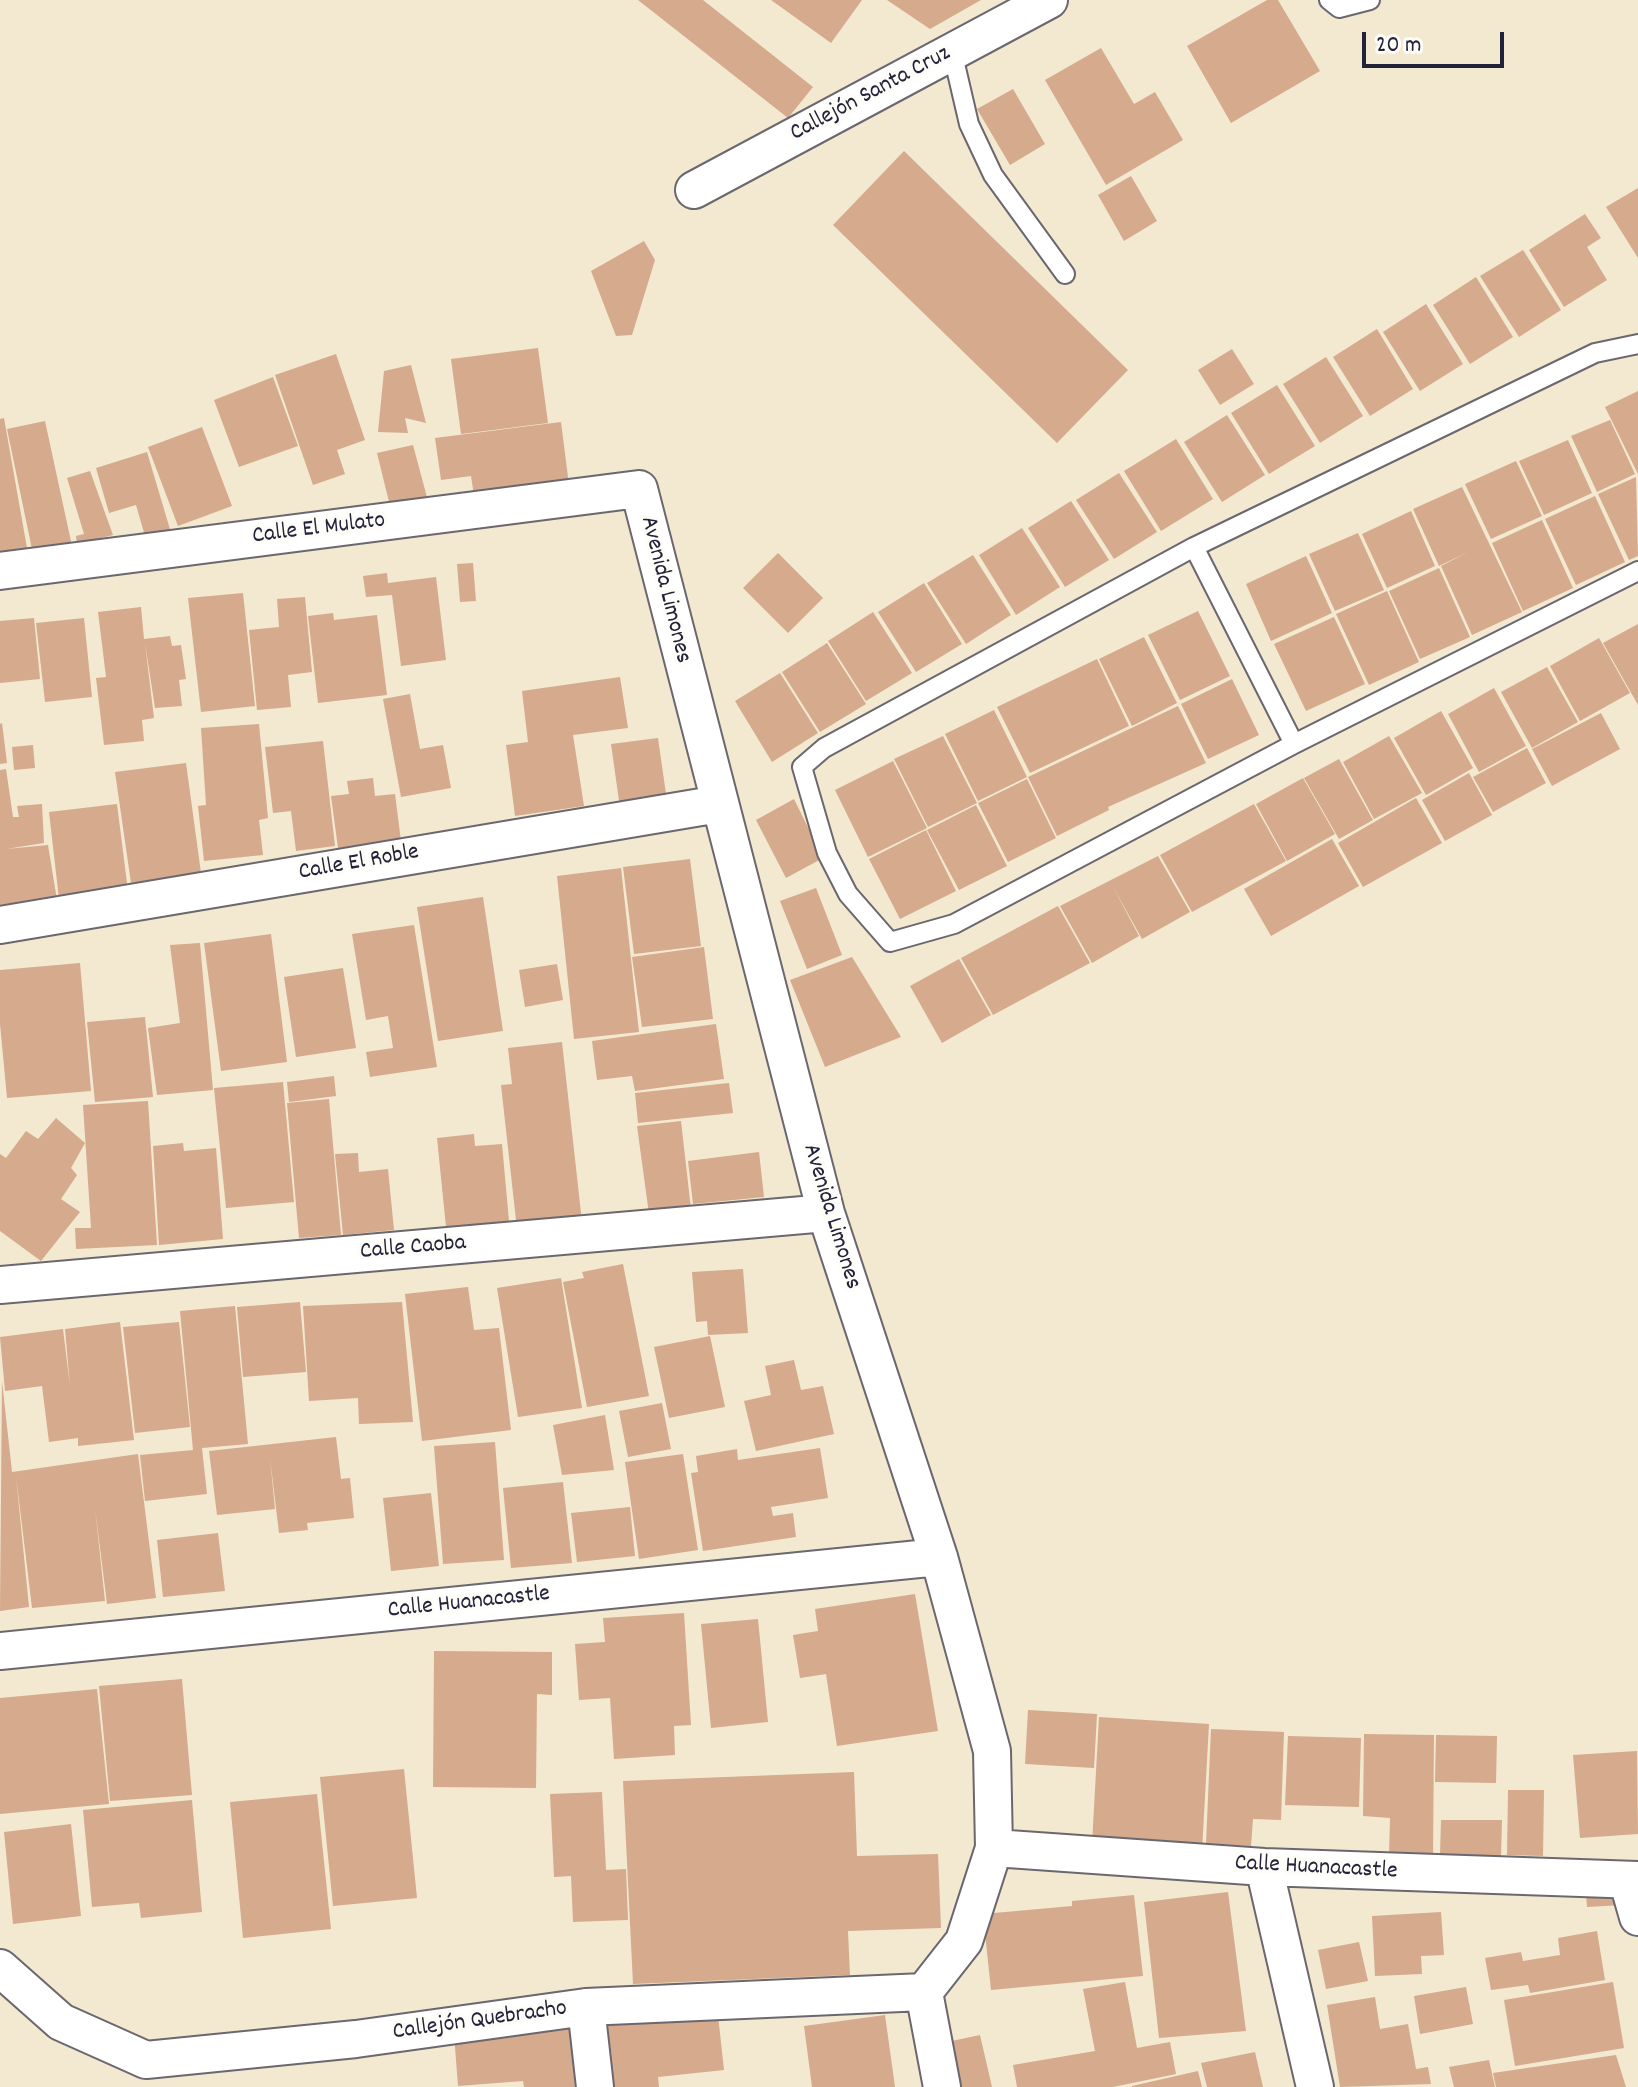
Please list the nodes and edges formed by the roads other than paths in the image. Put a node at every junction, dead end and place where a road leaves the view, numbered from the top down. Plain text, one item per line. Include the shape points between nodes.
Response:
1 (1049, 0) edge
2 (1329, 0) edge
3 (1370, 0) edge
4 (952, 51) junction
5 (694, 190) dead end
6 (1065, 274) dead end
7 (1638, 344) edge
8 (639, 489) joint
9 (1194, 547) junction
10 (0, 571) edge
11 (1638, 571) edge
12 (1294, 744) junction
13 (719, 804) junction
14 (0, 925) edge
15 (826, 1213) junction
16 (0, 1285) edge
17 (939, 1557) junction
18 (0, 1651) edge
19 (994, 1848) junction
20 (1264, 1867) junction
21 (1633, 1881) edge
22 (1638, 1917) edge
23 (0, 1968) edge
24 (924, 1992) junction
25 (586, 2007) junction
26 (595, 2087) edge
27 (942, 2087) edge
28 (1315, 2087) edge

1 - 4 street, Callejón Santa Cruz
2 - 3 lane via 1339,8
4 - 5 street, Callejón Santa Cruz
4 - 6 lane via 969,124 993,175
7 - 9 lane via 1595,353
8 - 10 street, Calle El Mulato
8 - 13 street, Avenida Limones
9 - 12 lane
9 - 12 lane via 824,748 802,767 827,853 848,894 890,942 954,924
11 - 12 lane
13 - 14 street, Calle El Roble
13 - 15 street, Avenida Limones
15 - 16 street, Calle Caoba
15 - 17 street, Avenida Limones
17 - 18 street, Calle Huanacastle
17 - 19 street, Avenida Limones via 992,1751
19 - 20 street, Calle Huanacastle
19 - 24 street, Avenida Limones via 964,1941
20 - 21 street, Calle Huanacastle
20 - 28 street
21 - 22 street
23 - 25 street, Callejón Quebracho via 61,2022 146,2060 356,2039
24 - 25 street, Callejón Quebracho
24 - 27 street
25 - 26 street

